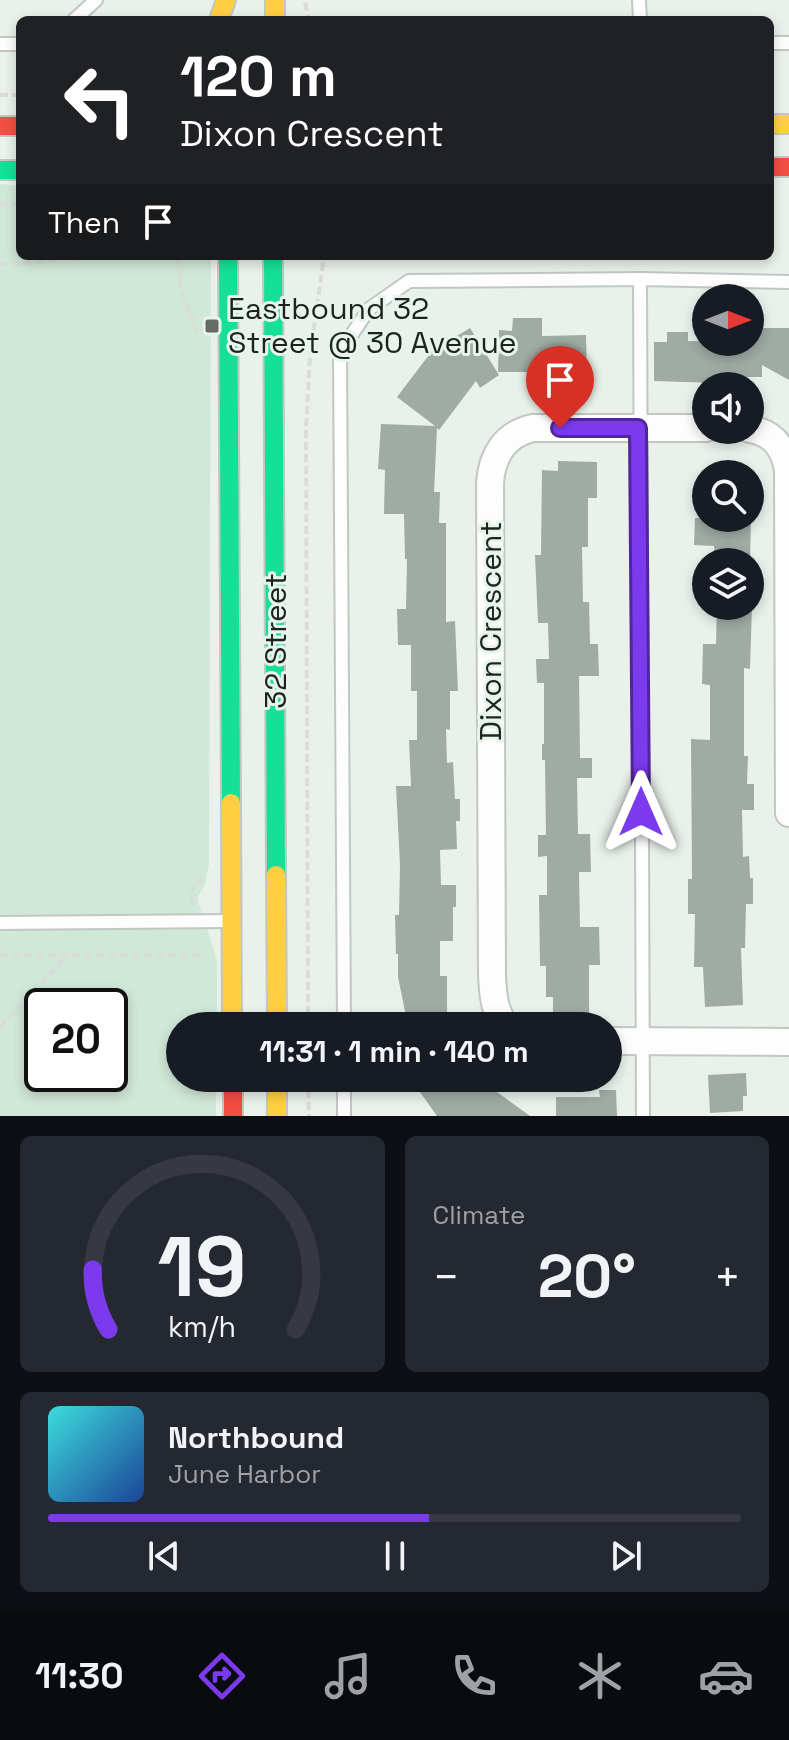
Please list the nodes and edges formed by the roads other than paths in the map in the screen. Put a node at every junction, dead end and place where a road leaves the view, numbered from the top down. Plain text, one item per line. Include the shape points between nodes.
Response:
1 (96, 0) edge
2 (78, 16) edge
3 (228, 260) edge
4 (273, 260) edge
5 (291, 261) dead end
6 (640, 279) junction
7 (789, 282) edge
8 (275, 335) junction
9 (638, 428) junction
10 (692, 428) edge
11 (764, 434) edge
12 (789, 813) edge
13 (232, 920) junction
14 (0, 923) edge
15 (232, 1012) edge
16 (277, 1012) edge
17 (344, 1012) edge
18 (496, 1012) edge
19 (622, 1041) edge
20 (643, 1042) junction
21 (789, 1042) edge
22 (233, 1092) edge
23 (277, 1092) edge
24 (344, 1092) edge
25 (233, 1116) edge
26 (277, 1116) edge
27 (344, 1116) edge
28 (643, 1116) edge

1 - 2 lane
3 - 13 street, 32 Street
4 - 8 street, 32 Street
5 - 8 street
6 - 7 lane
6 - 9 lane
6 - 17 lane via 409,281 369,309 340,352
8 - 16 street, 32 Street
9 - 10 street, Dixon Crescent
9 - 18 street, Dixon Crescent via 524,430 506,440 491,472
9 - 20 lane
11 - 12 street via 779,444 788,470
13 - 14 lane
13 - 15 street, 32 Street
19 - 20 street
20 - 21 street
20 - 28 lane
22 - 25 street
23 - 26 street
24 - 27 lane

